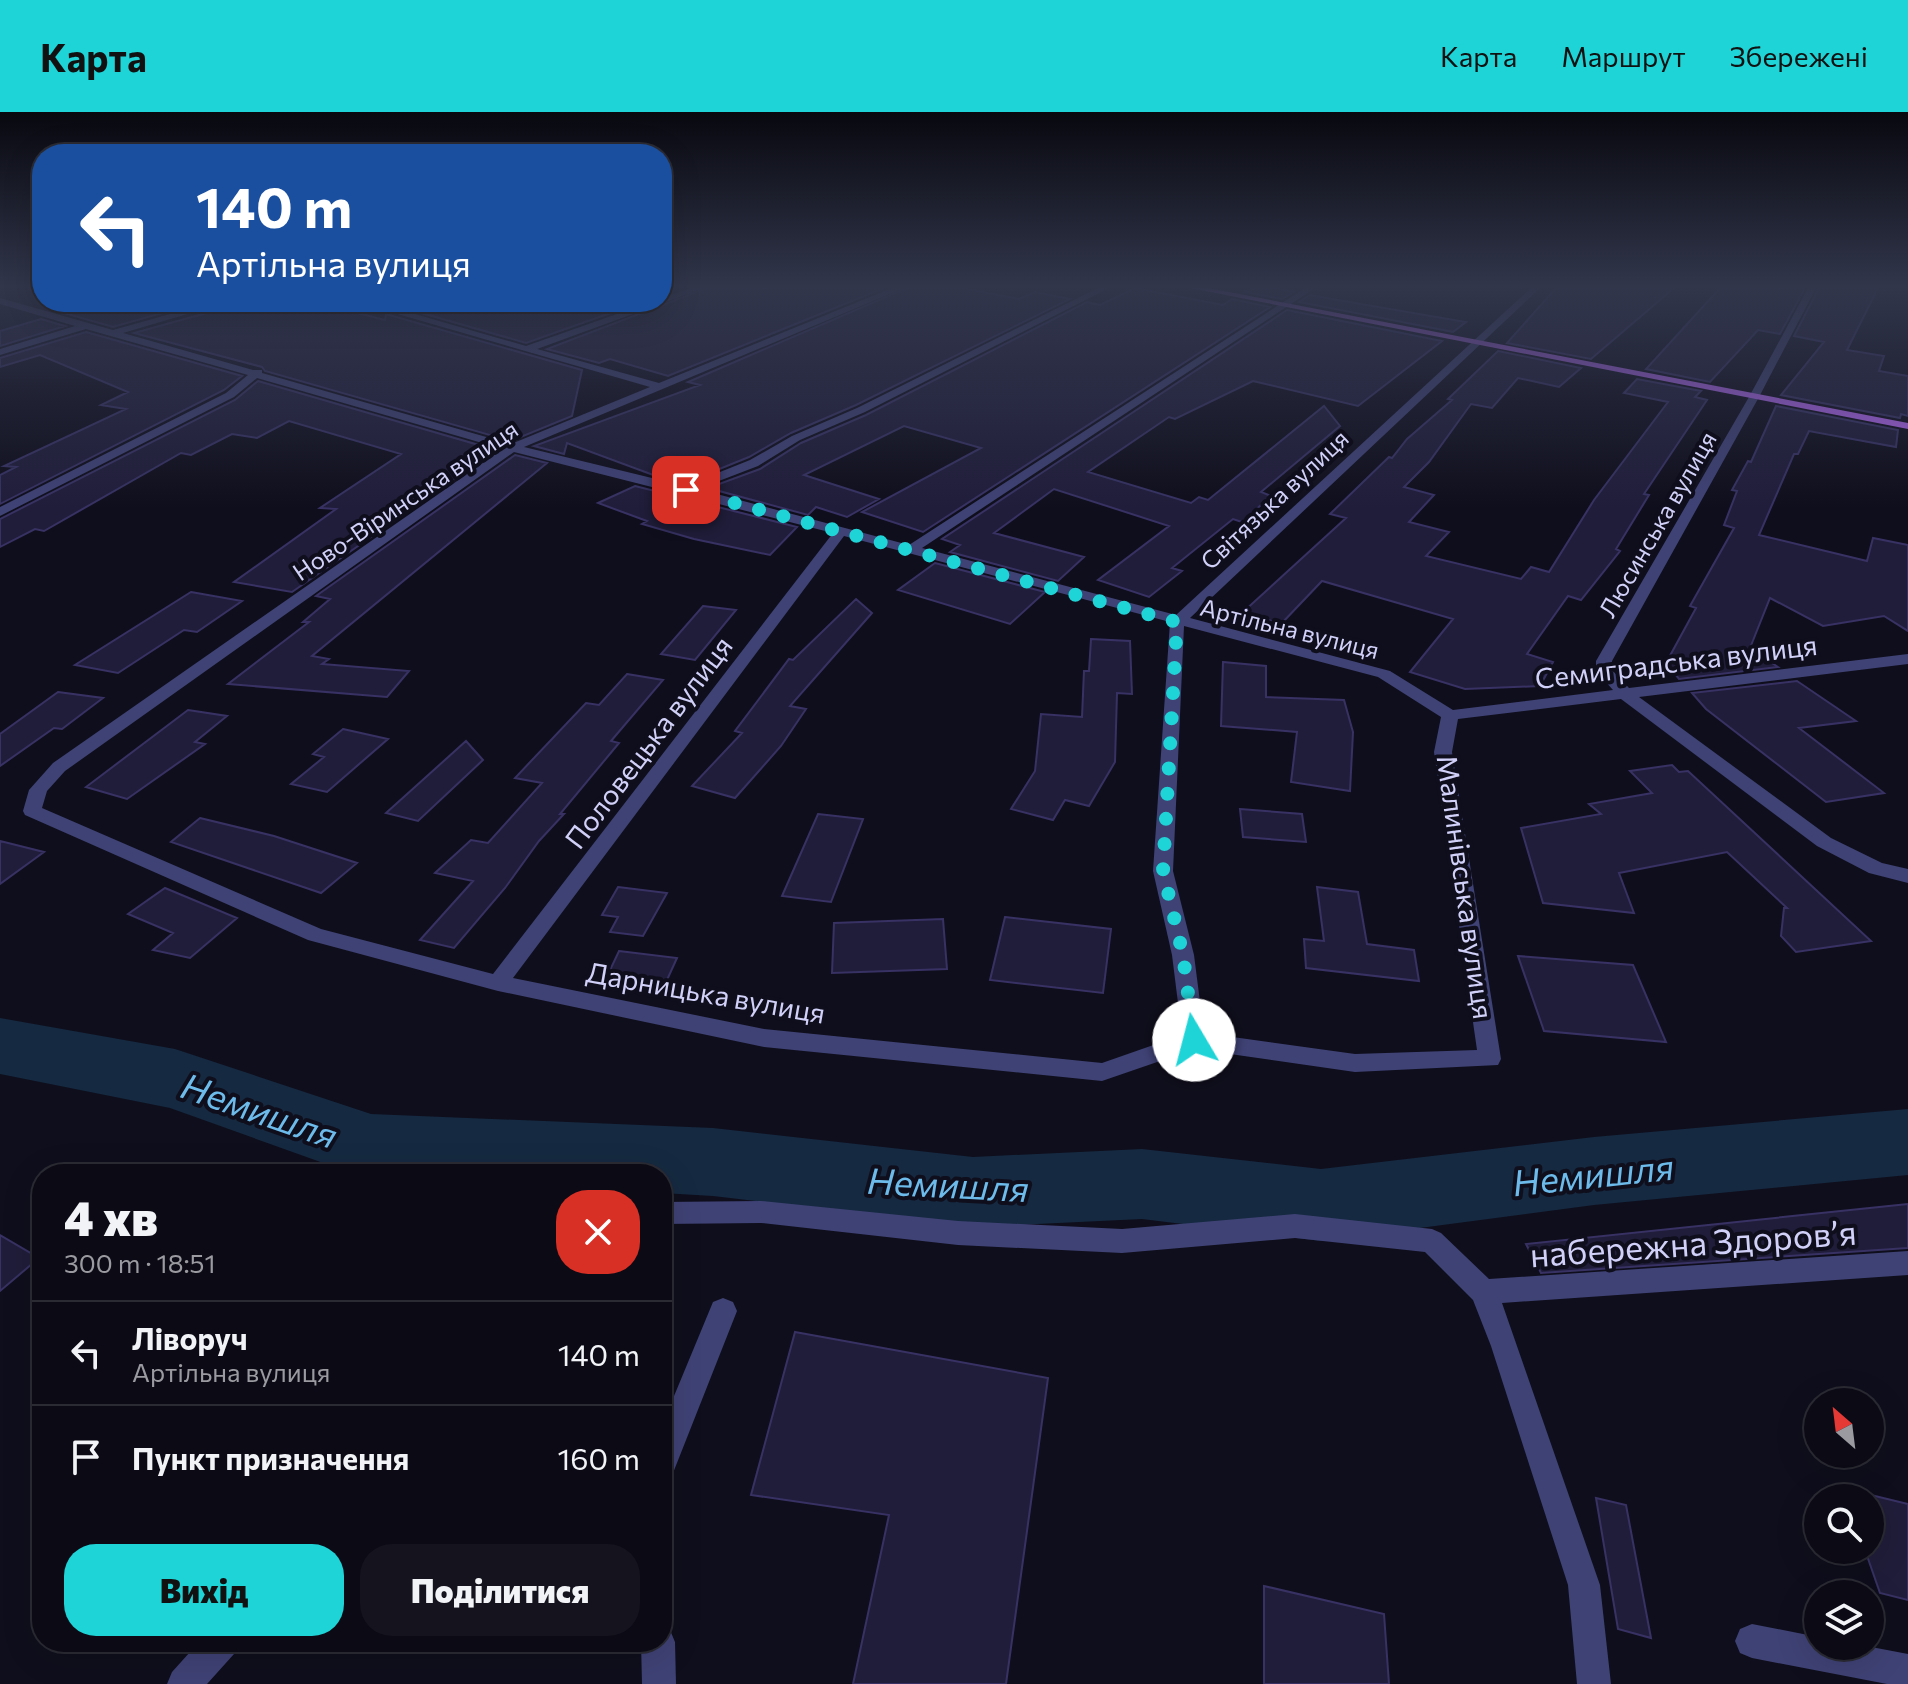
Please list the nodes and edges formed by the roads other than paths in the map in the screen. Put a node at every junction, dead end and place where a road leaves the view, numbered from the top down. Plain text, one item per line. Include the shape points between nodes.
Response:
1 (217, 361) edge
2 (566, 361) edge
3 (718, 361) edge
4 (958, 361) edge
5 (1198, 361) edge
6 (1458, 361) edge
7 (1576, 361) edge
8 (1773, 361) edge
9 (258, 372) junction
10 (657, 386) junction
11 (1754, 397) junction
12 (1908, 426) edge
13 (512, 448) junction
14 (686, 490) junction
15 (0, 512) edge
16 (840, 532) junction
17 (910, 550) junction
18 (1177, 622) junction
19 (1908, 659) edge
20 (1625, 694) junction
21 (1450, 715) junction
22 (32, 811) joint
23 (1908, 876) edge
24 (498, 983) junction
25 (1194, 1040) junction
26 (1490, 1059) joint
27 (672, 1213) edge
28 (1908, 1263) edge
29 (1484, 1292) junction
30 (723, 1311) dead end
31 (672, 1437) edge
32 (1752, 1641) dead end
33 (213, 1652) edge
34 (658, 1652) edge
35 (1908, 1671) edge
36 (184, 1684) edge
37 (659, 1684) edge
38 (1594, 1684) edge

1 - 9 street, Артільна вулиця
2 - 10 street
3 - 10 street, Ново-Віринська вулиця
4 - 14 street via 754,463
5 - 17 street
6 - 18 street, Світязька вулиця
7 - 11 main road
8 - 11 street, Люсинська вулиця
9 - 13 street, Артільна вулиця
9 - 15 street via 230,395
10 - 13 street, Ново-Віринська вулиця
11 - 12 main road
11 - 20 street, Люсинська вулиця via 1604,661 1604,671
13 - 14 street, Артільна вулиця
13 - 22 street, Ново-Віринська вулиця via 59,767 38,790
14 - 16 street, Артільна вулиця
16 - 17 street, Артільна вулиця
16 - 24 street, Половецька вулиця
17 - 18 street, Артільна вулиця
18 - 21 street, Артільна вулиця via 1384,674
18 - 25 street via 1163,871 1183,955
19 - 20 street, Семиградська вулиця
20 - 21 street, Семиградська вулиця
20 - 23 street via 1824,842 1876,868
21 - 26 street, Малинівська вулиця via 1443,752
22 - 24 street, Дарницька вулиця via 315,935
24 - 25 street, Дарницька вулиця via 764,1038 1102,1072
25 - 26 street, Дарницька вулиця via 1355,1063
27 - 29 street via 761,1212 958,1233 1122,1241 1295,1226 1432,1241
28 - 29 street, набережна Здоров’я
29 - 38 street via 1584,1585
30 - 31 street
32 - 35 street
33 - 36 street
34 - 37 street

